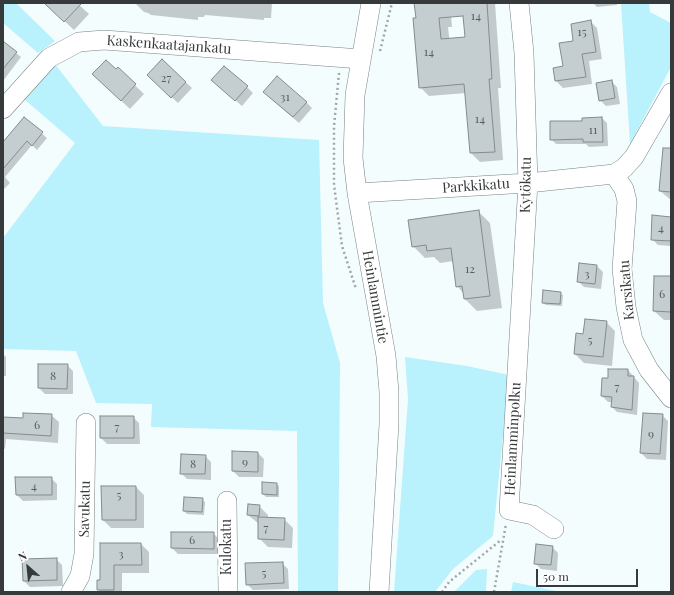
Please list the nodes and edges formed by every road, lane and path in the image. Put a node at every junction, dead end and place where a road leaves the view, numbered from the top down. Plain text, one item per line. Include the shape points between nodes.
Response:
1 (371, 3) edge
2 (519, 3) edge
3 (341, 57) junction
4 (361, 58) junction
5 (671, 93) edge
6 (3, 109) edge
7 (614, 174) junction
8 (528, 183) junction
9 (357, 194) junction
10 (358, 293) dead end
11 (517, 368) joint
12 (671, 398) edge
13 (86, 423) dead end
14 (227, 501) dead end
15 (509, 510) junction
16 (554, 528) dead end
17 (502, 539) junction
18 (71, 592) edge
19 (228, 592) edge
20 (379, 592) edge
21 (442, 592) edge
22 (494, 592) edge

1 - 4 street, Heinlammintie
2 - 8 street, Kytökatu via 524,52
3 - 4 street, Kaskenkaatajankatu
3 - 6 street, Kaskenkaatajankatu via 104,40 79,42 49,58
3 - 10 path via 334,126 334,185 342,246
4 - 9 street, Heinlammintie via 353,128
5 - 7 street via 634,157
7 - 8 street, Parkkikatu
7 - 12 street, Karsikatu via 628,201 622,270 633,340 649,370
8 - 9 street, Parkkikatu
8 - 11 street, Kytökatu
9 - 20 street, Heinlammintie via 386,356 389,392 390,424
11 - 15 street, Heinlamminpolku
13 - 18 street, Savukatu via 84,554 80,576
14 - 19 street, Kulokatu
15 - 16 street via 533,515
15 - 17 path
17 - 21 path via 449,582
17 - 22 path

